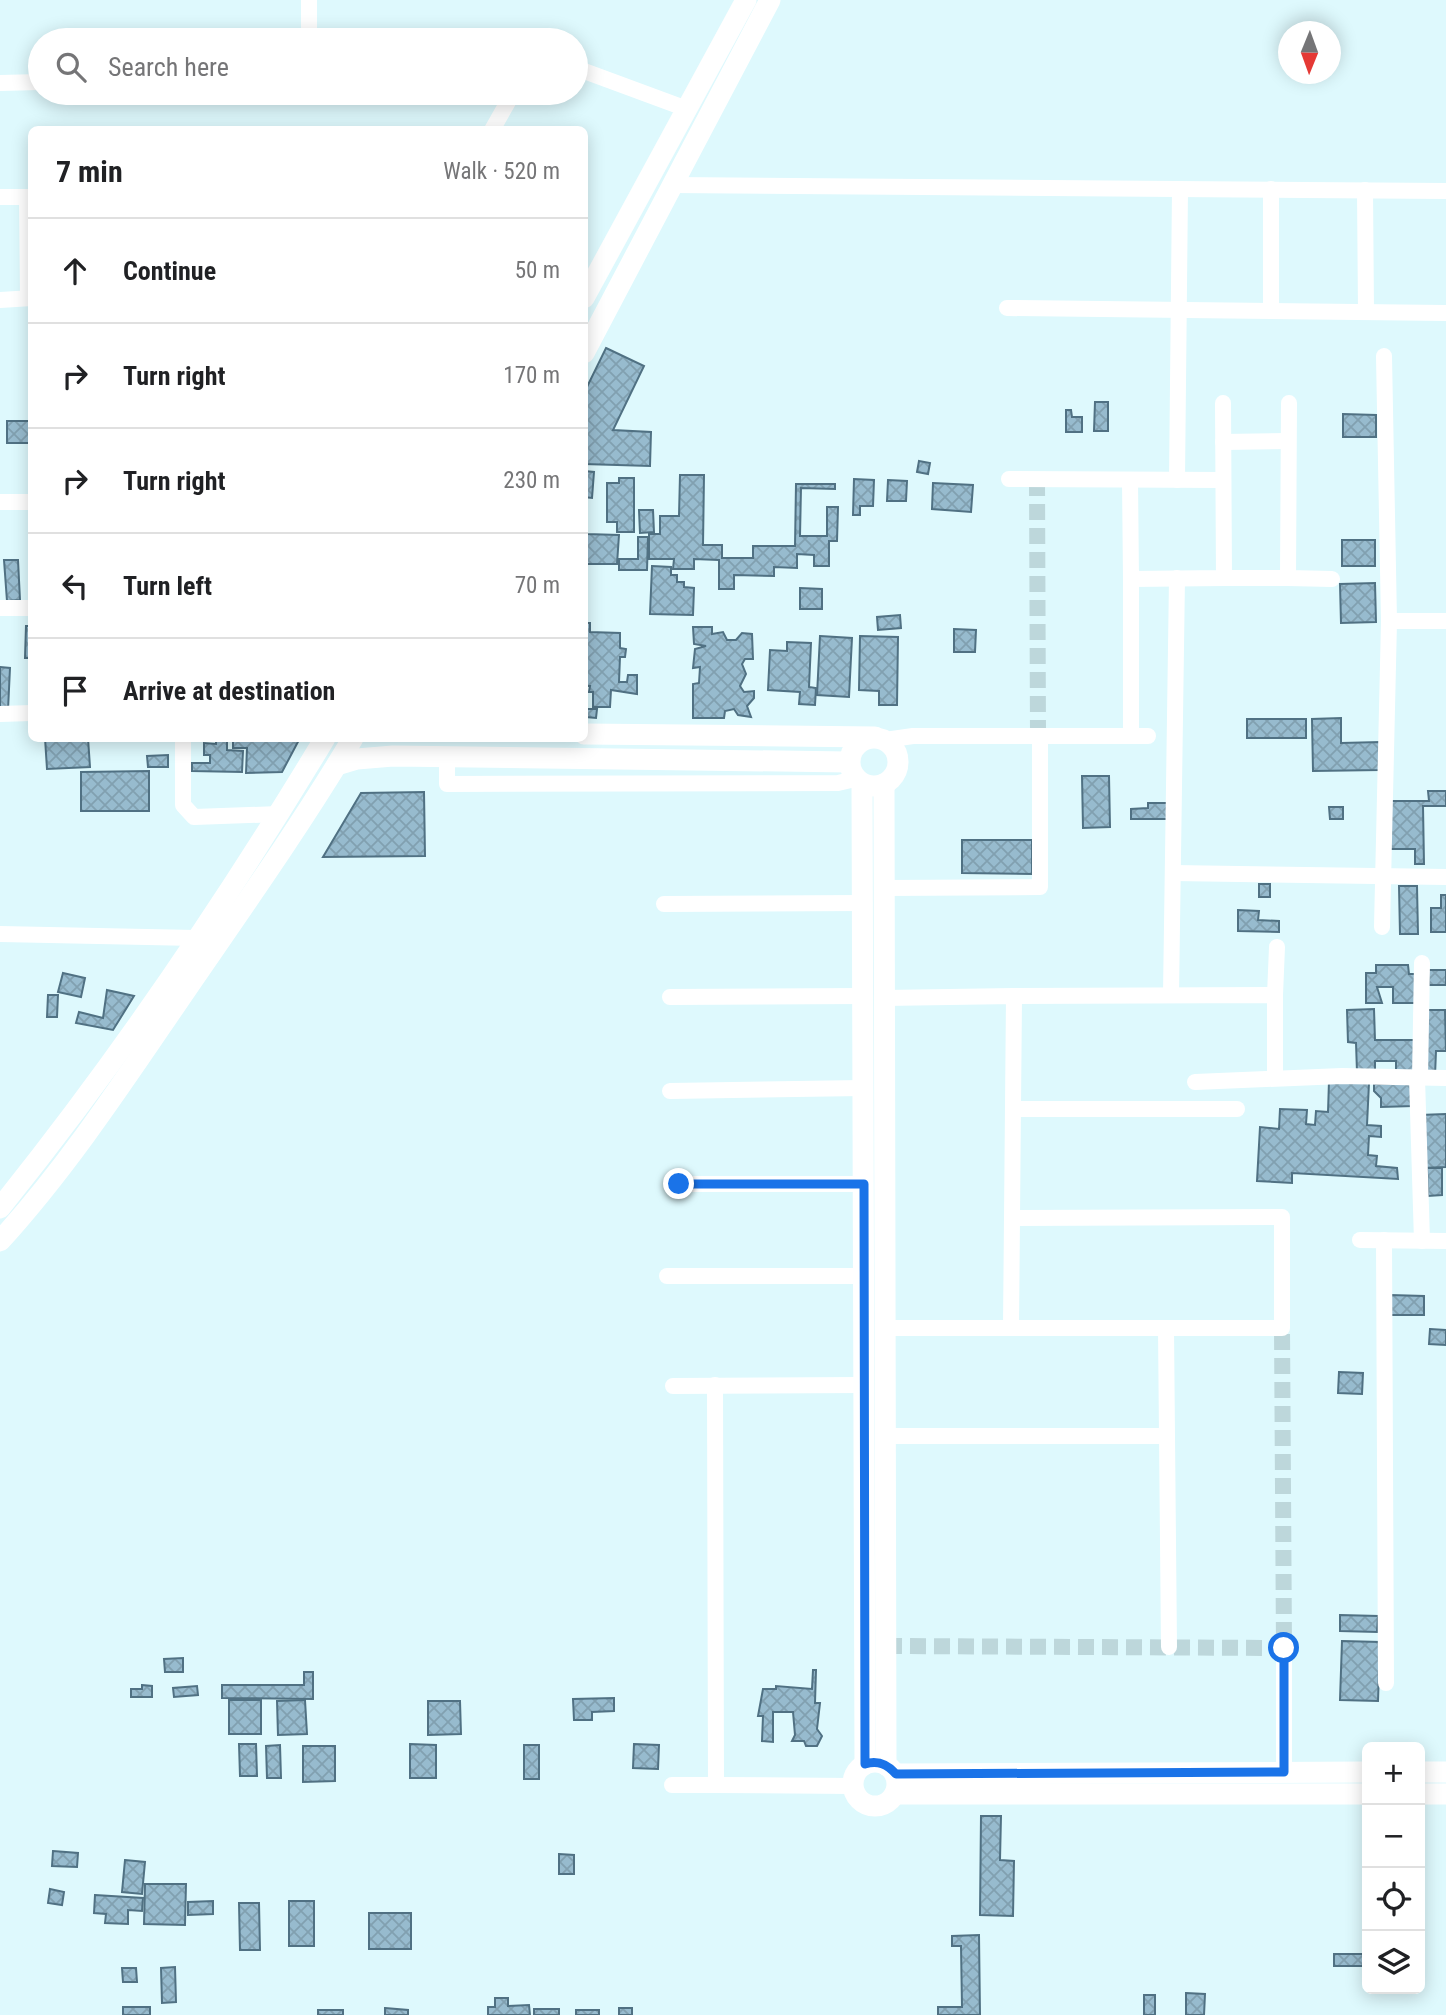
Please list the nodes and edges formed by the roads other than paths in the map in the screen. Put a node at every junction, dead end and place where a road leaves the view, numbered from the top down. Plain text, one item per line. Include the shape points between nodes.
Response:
1 (310, 0) edge
2 (746, 0) edge
3 (770, 0) edge
4 (309, 28) edge
5 (588, 72) edge
6 (28, 82) edge
7 (0, 83) edge
8 (506, 105) edge
9 (687, 109) junction
10 (494, 126) edge
11 (673, 185) junction
12 (1180, 188) junction
13 (1271, 189) junction
14 (1365, 190) junction
15 (1446, 191) edge
16 (0, 197) edge
17 (28, 197) edge
18 (588, 291) edge
19 (28, 298) edge
20 (0, 300) edge
21 (1007, 308) dead end
22 (1178, 311) junction
23 (1271, 311) junction
24 (1366, 312) junction
25 (1446, 313) edge
26 (588, 345) edge
27 (1384, 356) dead end
28 (1223, 403) dead end
29 (1289, 403) dead end
30 (1288, 441) junction
31 (1223, 442) junction
32 (1009, 480) dead end
33 (1130, 480) junction
34 (1177, 480) junction
35 (1223, 480) junction
36 (0, 502) edge
37 (28, 502) edge
38 (1177, 578) junction
39 (1224, 578) junction
40 (1288, 578) junction
41 (1131, 579) junction
42 (1332, 579) dead end
43 (0, 608) edge
44 (28, 608) edge
45 (1390, 621) junction
46 (1446, 621) edge
47 (28, 713) edge
48 (0, 714) edge
49 (588, 734) edge
50 (1041, 736) junction
51 (1131, 736) junction
52 (1148, 736) dead end
53 (880, 739) junction
54 (183, 742) edge
55 (323, 742) edge
56 (351, 742) edge
57 (337, 765) junction
58 (855, 775) junction
59 (884, 785) junction
60 (279, 814) junction
61 (1173, 873) junction
62 (1382, 877) junction
63 (1446, 877) edge
64 (884, 888) junction
65 (863, 903) junction
66 (664, 904) dead end
67 (1382, 927) dead end
68 (0, 934) edge
69 (196, 938) junction
70 (1277, 947) dead end
71 (1422, 963) dead end
72 (1275, 995) junction
73 (1014, 996) junction
74 (1171, 996) junction
75 (670, 997) dead end
76 (873, 997) junction
77 (155, 1016) junction
78 (1275, 1074) dead end
79 (1419, 1078) junction
80 (1446, 1078) edge
81 (1195, 1082) dead end
82 (863, 1088) junction
83 (670, 1091) dead end
84 (1013, 1109) junction
85 (1237, 1109) dead end
86 (679, 1184) dead end
87 (864, 1184) junction
88 (0, 1208) edge
89 (1012, 1218) junction
90 (19, 1221) junction
91 (1360, 1240) dead end
92 (1384, 1240) junction
93 (0, 1241) edge
94 (1422, 1241) junction
95 (1446, 1241) edge
96 (667, 1276) dead end
97 (864, 1276) junction
98 (885, 1328) junction
99 (1011, 1328) junction
100 (1166, 1328) junction
101 (715, 1385) junction
102 (864, 1385) junction
103 (673, 1386) dead end
104 (886, 1436) junction
105 (1167, 1436) junction
106 (1169, 1647) dead end
107 (1284, 1648) dead end
108 (1386, 1684) dead end
109 (1283, 1772) junction
110 (1362, 1772) edge
111 (1425, 1772) edge
112 (1446, 1772) edge
113 (886, 1774) junction
114 (672, 1785) dead end
115 (716, 1785) junction
116 (853, 1786) junction
117 (1269, 1794) junction
118 (1296, 1794) junction
119 (1362, 1794) edge
120 (1425, 1794) edge
121 (1446, 1794) edge

1 - 4 street
2 - 9 street
3 - 11 street
5 - 9 street
6 - 7 street
8 - 10 street
9 - 18 street
11 - 12 street
11 - 26 street
12 - 13 street
12 - 22 street
13 - 14 street
13 - 23 street
14 - 15 street
14 - 24 street
16 - 17 street
19 - 20 street
21 - 22 street
22 - 23 street
22 - 34 street
23 - 24 street
24 - 25 street
27 - 45 street
28 - 31 street
29 - 30 street
30 - 31 street
30 - 40 street
31 - 35 street
32 - 33 street
33 - 34 street
33 - 41 street
34 - 35 street
35 - 39 street
36 - 37 street
38 - 39 street
38 - 41 street
38 - 61 street
39 - 40 street
40 - 42 street
41 - 51 street
43 - 44 street
45 - 46 street
45 - 62 street
47 - 48 street
49 - 53 street
50 - 51 street
50 - 53 street
50 - 64 street via 1040,887
51 - 52 street
53 - 58 street via 856,745
53 - 59 street via 893,747 898,757 892,778
54 - 60 street via 183,805 194,817
55 - 60 street
56 - 57 street
57 - 58 street via 369,757
57 - 77 street
58 - 59 street
58 - 65 street
59 - 64 street
60 - 69 street
61 - 62 street
61 - 74 street
62 - 63 street
62 - 67 street
64 - 76 street
65 - 66 street
65 - 76 street
68 - 69 street
69 - 77 street
70 - 72 street
71 - 79 street
72 - 74 street
72 - 78 street
73 - 74 street
73 - 76 street
73 - 84 street
75 - 76 street
76 - 82 street
76 - 98 street
77 - 88 street
77 - 90 street via 49,1185
79 - 80 street
79 - 81 street
79 - 94 street
82 - 83 street
82 - 87 street
84 - 85 street
84 - 89 street
86 - 87 street
87 - 97 street
88 - 90 street
89 - 99 street
89 - 100 street via 1282,1210 1282,1328
90 - 93 street
91 - 92 street
92 - 94 street
92 - 108 street
94 - 95 street
96 - 97 street
97 - 102 street
98 - 99 street
98 - 104 street
99 - 100 street
100 - 105 street
101 - 102 street
101 - 103 street
101 - 115 street
102 - 113 street
104 - 105 street
104 - 113 street
105 - 106 street
107 - 109 street
109 - 110 street
109 - 113 street
109 - 117 street
109 - 118 street
111 - 112 street
113 - 116 street via 854,1776
113 - 116 street via 886,1804 872,1806 856,1796
113 - 117 street
114 - 115 street
115 - 116 street
117 - 118 street
118 - 119 street
120 - 121 street

